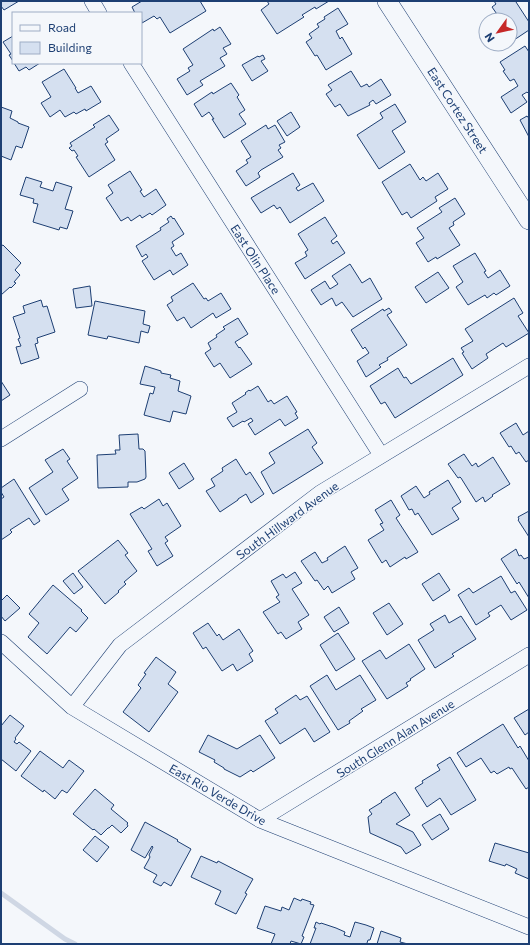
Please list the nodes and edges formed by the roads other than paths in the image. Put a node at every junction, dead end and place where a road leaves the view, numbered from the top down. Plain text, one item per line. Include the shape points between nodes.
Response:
1 (92, 1) edge
2 (387, 1) edge
3 (98, 12) edge
4 (132, 64) edge
5 (529, 220) edge
6 (529, 366) edge
7 (80, 389) dead end
8 (1, 439) edge
9 (381, 455) junction
10 (1, 642) edge
11 (529, 655) edge
12 (72, 707) junction
13 (260, 820) junction
14 (529, 927) edge

1 - 3 street
2 - 5 street, East Cortez Street
4 - 9 street, East Olin Place
6 - 9 street, South Hillward Avenue
7 - 8 street
9 - 12 street, South Hillward Avenue via 320,493 120,645
10 - 12 street, East Rio Verde Drive
11 - 13 street, South Glenn Alan Avenue
12 - 13 street, East Rio Verde Drive
13 - 14 street, East Rio Verde Drive

